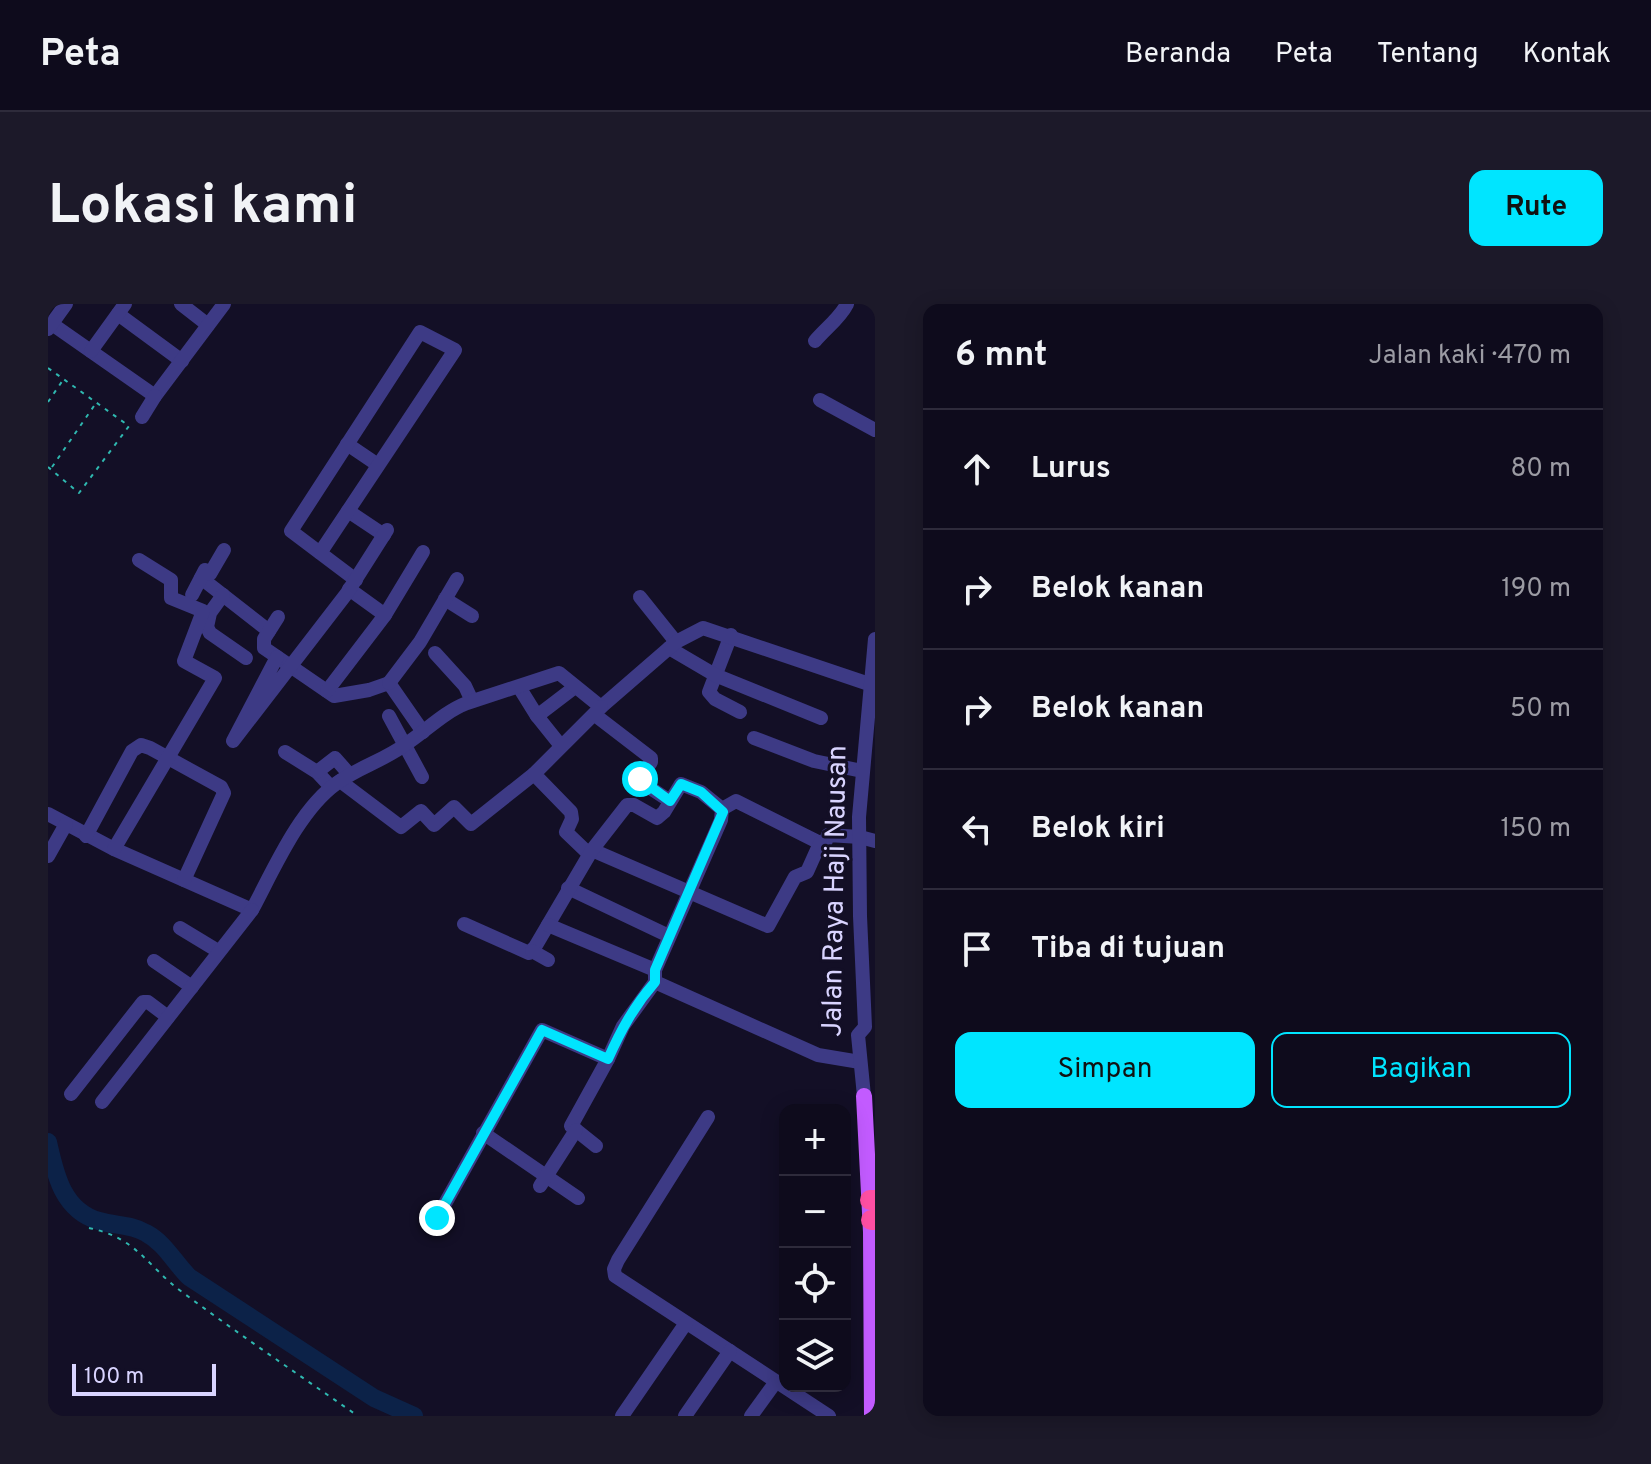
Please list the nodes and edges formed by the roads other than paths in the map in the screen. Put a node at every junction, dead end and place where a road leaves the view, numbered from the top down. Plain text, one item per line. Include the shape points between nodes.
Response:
1 (66, 304) edge
2 (181, 304) edge
3 (224, 304) edge
4 (847, 304) edge
5 (122, 309) edge
6 (208, 325) junction
7 (50, 326) edge
8 (815, 341) dead end
9 (91, 351) junction
10 (182, 361) junction
11 (155, 396) junction
12 (820, 400) dead end
13 (142, 417) dead end
14 (875, 430) edge
15 (347, 444) junction
16 (378, 465) junction
17 (348, 511) junction
18 (224, 550) dead end
19 (423, 552) dead end
20 (320, 553) junction
21 (139, 560) dead end
22 (206, 578) junction
23 (457, 579) dead end
24 (352, 584) junction
25 (192, 595) dead end
26 (223, 595) junction
27 (640, 597) dead end
28 (445, 599) junction
29 (385, 615) junction
30 (472, 616) dead end
31 (278, 617) dead end
32 (269, 631) junction
33 (731, 635) junction
34 (875, 639) edge
35 (672, 645) junction
36 (435, 653) dead end
37 (246, 658) dead end
38 (283, 662) junction
39 (715, 675) junction
40 (389, 683) junction
41 (869, 684) junction
42 (519, 687) junction
43 (575, 687) junction
44 (327, 691) junction
45 (472, 701) junction
46 (598, 711) junction
47 (740, 712) dead end
48 (389, 716) dead end
49 (537, 716) junction
50 (821, 718) dead end
51 (423, 732) junction
52 (754, 738) dead end
53 (561, 746) junction
54 (404, 747) junction
55 (285, 752) dead end
56 (169, 758) junction
57 (862, 771) junction
58 (317, 772) junction
59 (534, 774) junction
60 (422, 777) dead end
61 (340, 781) junction
62 (670, 801) junction
63 (722, 809) junction
64 (48, 814) edge
65 (66, 824) junction
66 (86, 836) junction
67 (860, 837) junction
68 (875, 841) edge
69 (820, 843) junction
70 (114, 849) junction
71 (590, 852) junction
72 (48, 856) edge
73 (859, 871) junction
74 (875, 871) edge
75 (184, 880) junction
76 (568, 888) junction
77 (689, 892) junction
78 (252, 910) junction
79 (464, 924) dead end
80 (548, 925) junction
81 (180, 928) dead end
82 (669, 936) junction
83 (218, 951) junction
84 (532, 951) junction
85 (548, 960) dead end
86 (154, 961) dead end
87 (655, 976) junction
88 (192, 987) junction
89 (870, 987) edge
90 (168, 1017) junction
91 (870, 1023) edge
92 (608, 1059) junction
93 (858, 1061) junction
94 (71, 1094) dead end
95 (864, 1096) junction
96 (102, 1102) dead end
97 (708, 1117) dead end
98 (576, 1130) junction
99 (483, 1133) junction
100 (596, 1146) dead end
101 (875, 1166) edge
102 (543, 1181) junction
103 (578, 1198) dead end
104 (873, 1210) edge
105 (437, 1218) dead end
106 (875, 1253) edge
107 (871, 1297) junction
108 (686, 1323) junction
109 (730, 1351) junction
110 (775, 1383) junction
111 (622, 1416) edge
112 (685, 1416) edge
113 (751, 1416) edge
114 (829, 1416) edge
115 (872, 1416) edge

1 - 7 street
2 - 6 street
3 - 6 street
4 - 8 street
5 - 9 street
5 - 10 street
6 - 10 street
7 - 9 street
9 - 11 street
10 - 11 street
11 - 13 street
12 - 14 street
15 - 16 street
15 - 16 street via 420,332 455,350
15 - 20 street via 291,531
16 - 17 street
17 - 20 street
17 - 24 street via 385,533
18 - 22 street
19 - 29 street
20 - 24 street
21 - 56 street via 172,581 171,598 203,611 184,661 215,678
22 - 25 street
22 - 26 street
23 - 28 street
24 - 29 street
24 - 38 street
26 - 32 street
26 - 37 street via 207,627
27 - 35 street
28 - 30 street
28 - 40 street
29 - 44 street
31 - 32 street
32 - 38 street via 263,645
33 - 35 street via 703,628
33 - 39 street
33 - 41 street
34 - 41 street, Jalan Raya Haji Nausan
35 - 39 street
35 - 46 street
36 - 45 street
38 - 38 street via 233,741
38 - 44 street
39 - 47 street via 709,693
39 - 50 street
40 - 44 street via 334,696
40 - 51 street
41 - 57 street, Jalan Raya Haji Nausan
42 - 43 street via 555,673
42 - 45 street
42 - 49 street
43 - 46 street
43 - 49 street
45 - 51 street
46 - 53 street
46 - 62 street via 651,758 641,782
48 - 54 street
49 - 53 street
51 - 54 street
52 - 57 street via 814,761
53 - 59 street
54 - 60 street
54 - 61 street
55 - 58 street
56 - 66 street via 145,746 135,748
56 - 70 street
56 - 75 street via 224,793
57 - 67 street, Jalan Raya Haji Nausan
58 - 61 street
58 - 61 street via 335,758 340,760
59 - 61 street via 471,824 454,807 434,825 421,811 401,827
59 - 71 street via 571,812 567,836
61 - 78 street via 290,840
62 - 63 street via 681,784
62 - 71 street via 657,818 627,805
63 - 69 street via 736,801
63 - 77 street
64 - 65 street
65 - 66 street
65 - 72 street
66 - 70 street
67 - 68 street
67 - 69 street via 828,835
67 - 73 street, Jalan Raya Haji Nausan
69 - 77 street via 807,872 795,877 768,926
70 - 75 street
71 - 76 street
71 - 77 street
73 - 74 street
73 - 89 street, Jalan Raya Haji Nausan
75 - 78 street
76 - 80 street
76 - 82 street
77 - 82 street
78 - 83 street
79 - 84 street via 526,953
80 - 84 street
80 - 87 street
81 - 83 street
82 - 87 street
83 - 88 street
84 - 85 street
86 - 88 street
87 - 92 street
87 - 93 street via 818,1055
88 - 90 street
89 - 91 street, Jalan Raya Haji Nausan
90 - 94 street via 143,1002
90 - 96 street
91 - 93 street, Jalan Raya Haji Nausan via 858,1035
92 - 98 street via 571,1126
92 - 99 street via 542,1030
93 - 95 street, Jalan Raya Haji Nausan
95 - 101 main road, Jalan Raya Haji Nausan
95 - 104 main road, Jalan Raya Haji Nausan
97 - 108 street via 614,1272
98 - 100 street
98 - 102 street
99 - 102 street
99 - 105 street
102 - 103 street
104 - 107 main road, Jalan Raya Haji Nausan
106 - 107 main road, Jalan Raya Haji Nausan
107 - 115 main road, Jalan Raya Haji Nausan
108 - 109 street
108 - 111 street
109 - 110 street
109 - 112 street
110 - 113 street
110 - 114 street

